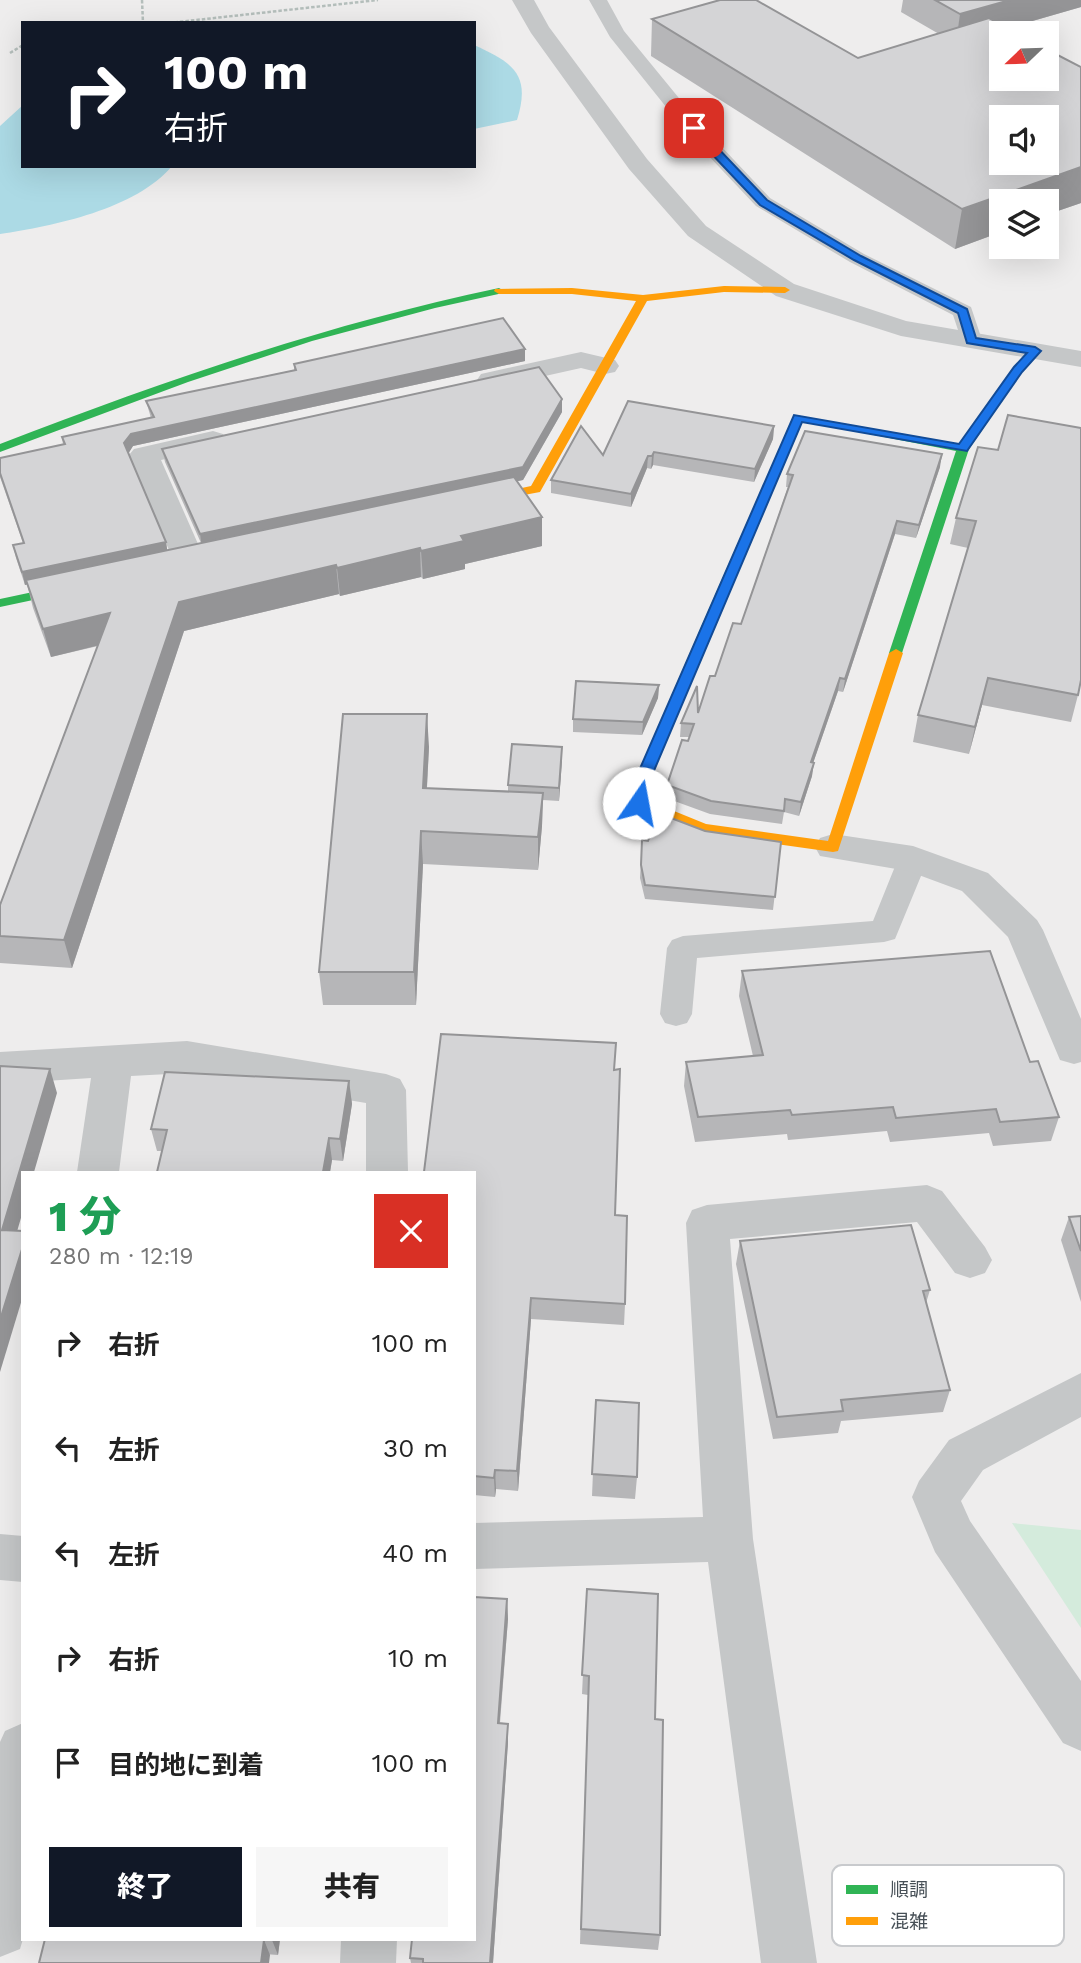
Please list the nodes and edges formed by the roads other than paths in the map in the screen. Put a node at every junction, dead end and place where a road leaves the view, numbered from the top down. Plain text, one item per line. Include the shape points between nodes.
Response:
1 (523, 0) edge
2 (598, 0) edge
3 (785, 290) junction
4 (643, 298) junction
5 (971, 341) junction
6 (1035, 351) junction
7 (1081, 359) edge
8 (605, 366) junction
9 (471, 384) edge
10 (240, 435) edge
11 (0, 447) edge
12 (962, 449) junction
13 (456, 506) edge
14 (190, 563) edge
15 (95, 583) edge
16 (0, 603) edge
17 (833, 846) junction
18 (913, 859) junction
19 (676, 1014) dead end
20 (1074, 1049) dead end
21 (113, 1061) junction
22 (0, 1068) edge
23 (98, 1171) edge
24 (387, 1171) edge
25 (970, 1261) dead end
26 (1081, 1394) edge
27 (729, 1538) junction
28 (476, 1546) edge
29 (0, 1557) edge
30 (21, 1559) edge
31 (1081, 1726) edge
32 (21, 1765) edge
33 (0, 1928) edge
34 (369, 1941) edge
35 (368, 1963) edge
36 (789, 1963) edge

1 - 3 street via 638,164 697,231
2 - 5 lane via 616,33 685,118 763,202 857,258 963,312
3 - 4 street via 724,289
3 - 5 street via 901,328
4 - 8 street
4 - 11 street via 572,290 507,290 432,304 319,334 168,383
5 - 6 street
6 - 7 street
6 - 12 street
8 - 9 street via 581,360
8 - 13 street via 536,489
10 - 14 street via 144,456
12 - 17 street
12 - 17 street via 798,417 642,780 639,803 704,829
15 - 16 street
17 - 18 street
18 - 19 lane via 884,931 683,948
18 - 20 street via 975,882 1024,930
21 - 22 street
21 - 23 street
21 - 24 street via 187,1057 386,1090
25 - 27 street via 927,1203 708,1223
26 - 31 street via 967,1455 936,1497 952,1536
27 - 28 street
27 - 36 street
29 - 30 street
32 - 33 street
34 - 35 street

